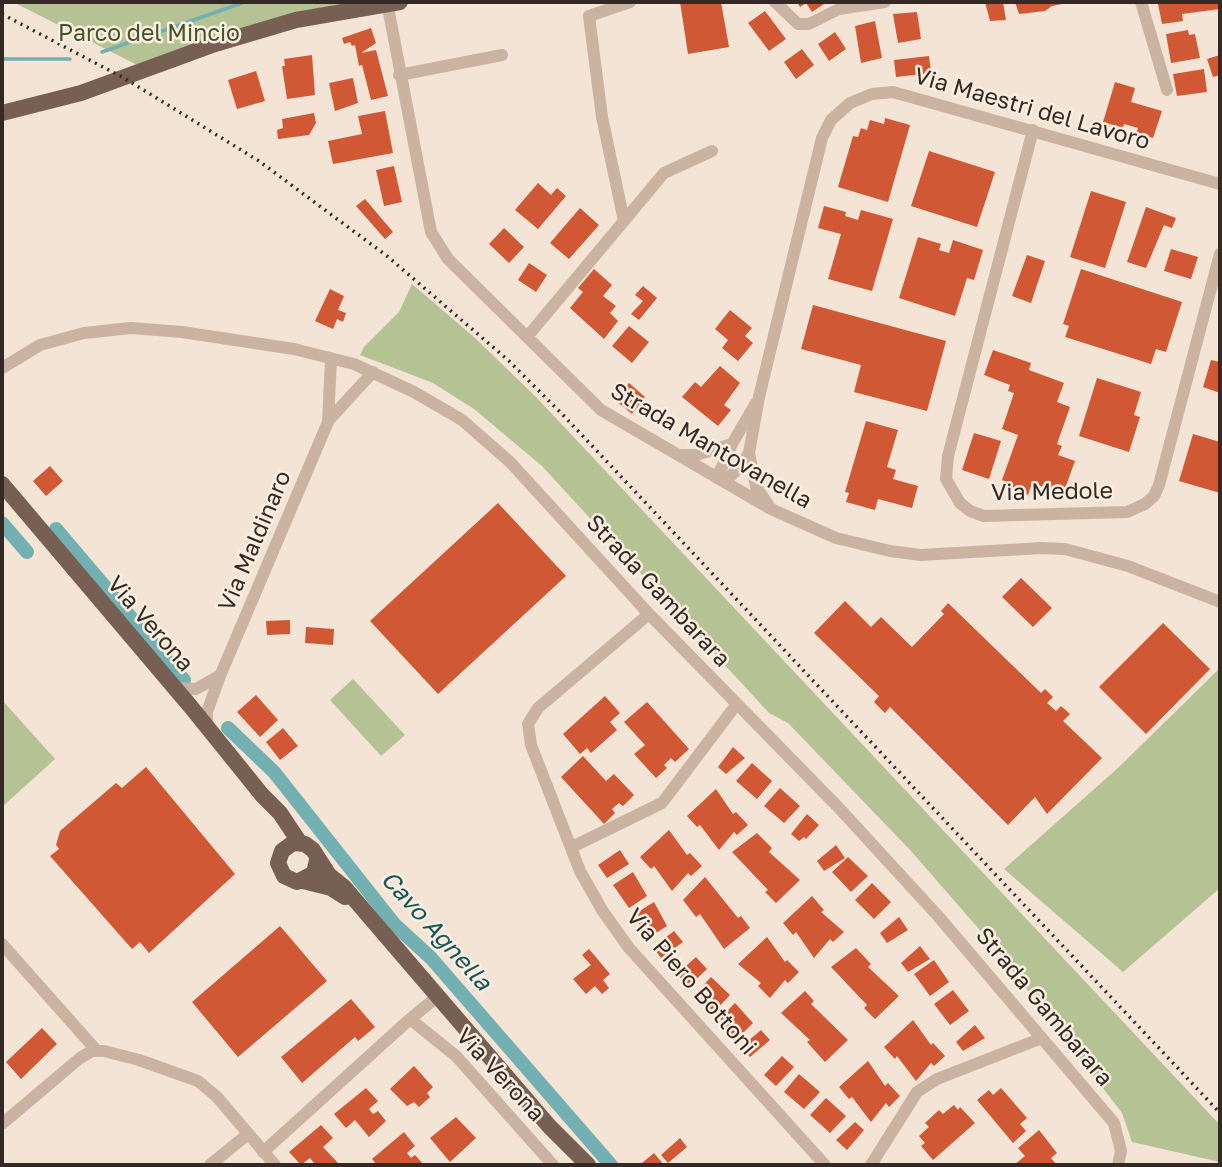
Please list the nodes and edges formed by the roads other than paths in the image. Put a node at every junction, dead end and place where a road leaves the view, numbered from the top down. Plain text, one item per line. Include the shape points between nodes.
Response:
1 (631, 2) edge
2 (775, 2) edge
3 (885, 2) edge
4 (1141, 2) edge
5 (391, 3) edge
6 (502, 55) dead end
7 (399, 75) junction
8 (1167, 90) dead end
9 (2, 113) edge
10 (1033, 130) junction
11 (712, 151) dead end
12 (1220, 184) edge
13 (624, 221) junction
14 (1220, 254) edge
15 (527, 337) junction
16 (331, 359) junction
17 (2, 368) edge
18 (373, 372) junction
19 (759, 397) junction
20 (328, 422) junction
21 (732, 444) junction
22 (749, 453) junction
23 (676, 454) junction
24 (720, 480) junction
25 (2, 484) edge
26 (771, 509) junction
27 (1220, 602) edge
28 (649, 614) junction
29 (220, 676) junction
30 (175, 688) junction
31 (736, 705) junction
32 (207, 728) junction
33 (262, 796) junction
34 (300, 843) junction
35 (572, 847) junction
36 (282, 851) junction
37 (317, 860) junction
38 (303, 881) junction
39 (358, 906) junction
40 (2, 944) edge
41 (437, 997) junction
42 (410, 1019) junction
43 (1042, 1038) junction
44 (97, 1051) junction
45 (3, 1121) edge
46 (248, 1134) junction
47 (263, 1152) junction
48 (583, 1164) edge
49 (210, 1165) edge
50 (275, 1165) edge
51 (553, 1165) edge
52 (825, 1165) edge
53 (871, 1165) edge
54 (1118, 1165) edge

1 - 13 street via 589,16 602,117
2 - 3 street via 797,24 809,24 839,9
4 - 8 street
5 - 7 street, Strada Mantovanella
5 - 9 main road via 296,20 80,93
6 - 7 street
7 - 15 street, Strada Mantovanella via 430,232 448,259
10 - 12 street, Via Maestri del Lavoro
10 - 14 street, Via Medole via 948,456 946,479 960,503 970,510 984,516 1126,512 1154,496
10 - 19 street, Via Maestri del Lavoro via 893,92 850,103 831,120 811,176
11 - 13 street via 664,173
13 - 15 street
15 - 23 street, Strada Mantovanella via 601,410
16 - 17 street, Strada Gambarara via 243,341 131,328 84,333 40,345
16 - 18 street, Strada Gambarara
16 - 20 street, Via Maldinaro
18 - 20 street, Via Maldinaro
18 - 28 street, Strada Gambarara via 462,421 510,462
19 - 21 street
19 - 22 street
20 - 29 street, Via Maldinaro
21 - 23 street via 696,455
21 - 24 street
22 - 24 street via 740,467
22 - 26 street via 756,487
23 - 24 street, Strada Mantovanella
24 - 26 street, Strada Mantovanella
25 - 30 main road, Via Verona
26 - 27 street, Strada Mantovanella via 836,538 890,551 921,555 1042,548 1087,553
28 - 31 street, Strada Gambarara
28 - 35 street, Via Piero Bottoni via 537,708 528,724 531,745
29 - 30 street via 196,689
29 - 32 street, Via Maldinaro via 207,712
30 - 32 main road, Via Verona
31 - 35 street via 662,803
31 - 43 street, Strada Gambarara via 848,817
32 - 33 main road, Via Verona
33 - 34 main road, Via Verona
33 - 36 main road, Via Verona via 276,820
34 - 36 main road
34 - 37 main road, Via Verona via 313,850
35 - 52 street, Via Piero Bottoni via 602,911 629,948
36 - 38 main road, Via Verona via 278,863 284,876
37 - 38 main road via 314,873
37 - 39 main road, Via Verona
38 - 39 main road, Via Verona via 331,888
39 - 41 main road, Via Verona
40 - 44 street
41 - 42 street
41 - 48 main road, Via Verona
42 - 47 street
42 - 51 street, Via Verona via 456,1056
43 - 53 street via 937,1079 917,1092
43 - 54 street, Strada Gambarara via 1114,1123 1121,1151
44 - 45 street via 80,1058
44 - 46 street via 139,1059 198,1081
46 - 47 street
46 - 49 street
47 - 50 street

